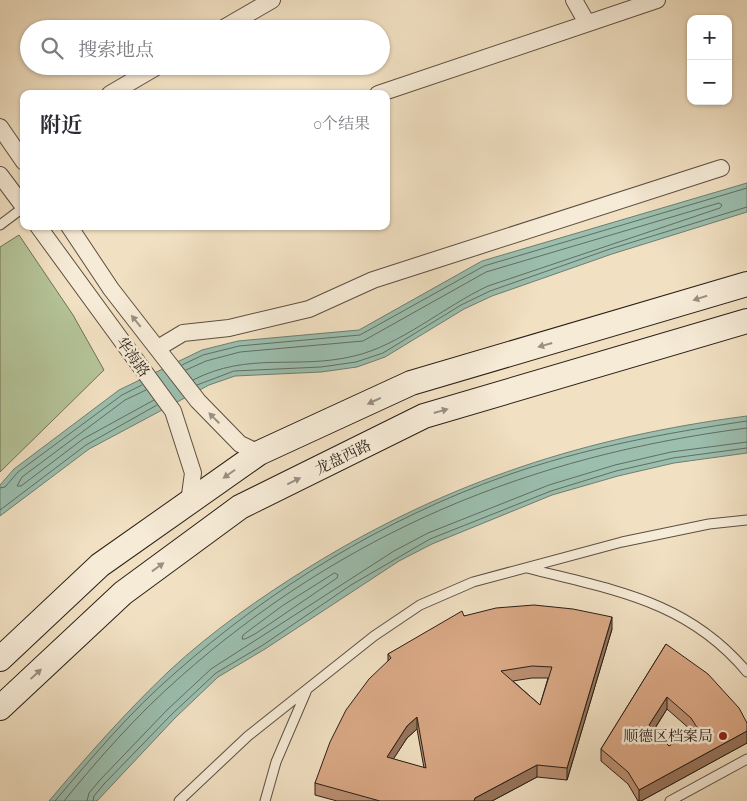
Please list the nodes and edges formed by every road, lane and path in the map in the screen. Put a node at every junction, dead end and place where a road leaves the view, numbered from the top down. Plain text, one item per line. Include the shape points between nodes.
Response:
1 (272, 0) edge
2 (574, 0) edge
3 (657, 0) edge
4 (238, 20) edge
5 (587, 24) junction
6 (143, 75) edge
7 (117, 90) edge
8 (390, 90) edge
9 (0, 128) edge
10 (20, 151) edge
11 (721, 168) dead end
12 (0, 175) edge
13 (20, 202) edge
14 (20, 210) edge
15 (0, 225) edge
16 (41, 230) edge
17 (72, 230) edge
18 (747, 284) edge
19 (747, 320) edge
20 (162, 353) junction
21 (259, 453) junction
22 (189, 502) junction
23 (747, 520) edge
24 (526, 568) junction
25 (0, 659) edge
26 (747, 672) edge
27 (307, 689) junction
28 (0, 708) edge
29 (747, 759) edge
30 (179, 801) edge
31 (264, 801) edge
32 (670, 801) edge

1 - 4 street
2 - 5 street
3 - 5 street
5 - 8 street
6 - 7 street
9 - 10 street
11 - 20 street via 374,280 309,309 229,328 183,333
12 - 13 street
14 - 15 lane
16 - 22 street, 华海路 via 174,411 193,473
20 -> 17 street, 华海路 via 110,289
18 -> 21 street via 411,384
28 -> 19 street, 龙盘西路 via 123,592 240,507 424,416
21 -> 20 street, 华海路 via 240,444 198,401
21 -> 22 street
22 - 25 street via 100,565
23 - 24 lane via 709,524 622,542
24 - 26 lane via 648,600 705,634
24 - 27 lane via 473,582 420,604
27 - 30 lane via 248,736
27 - 31 lane via 276,762
29 - 32 lane

